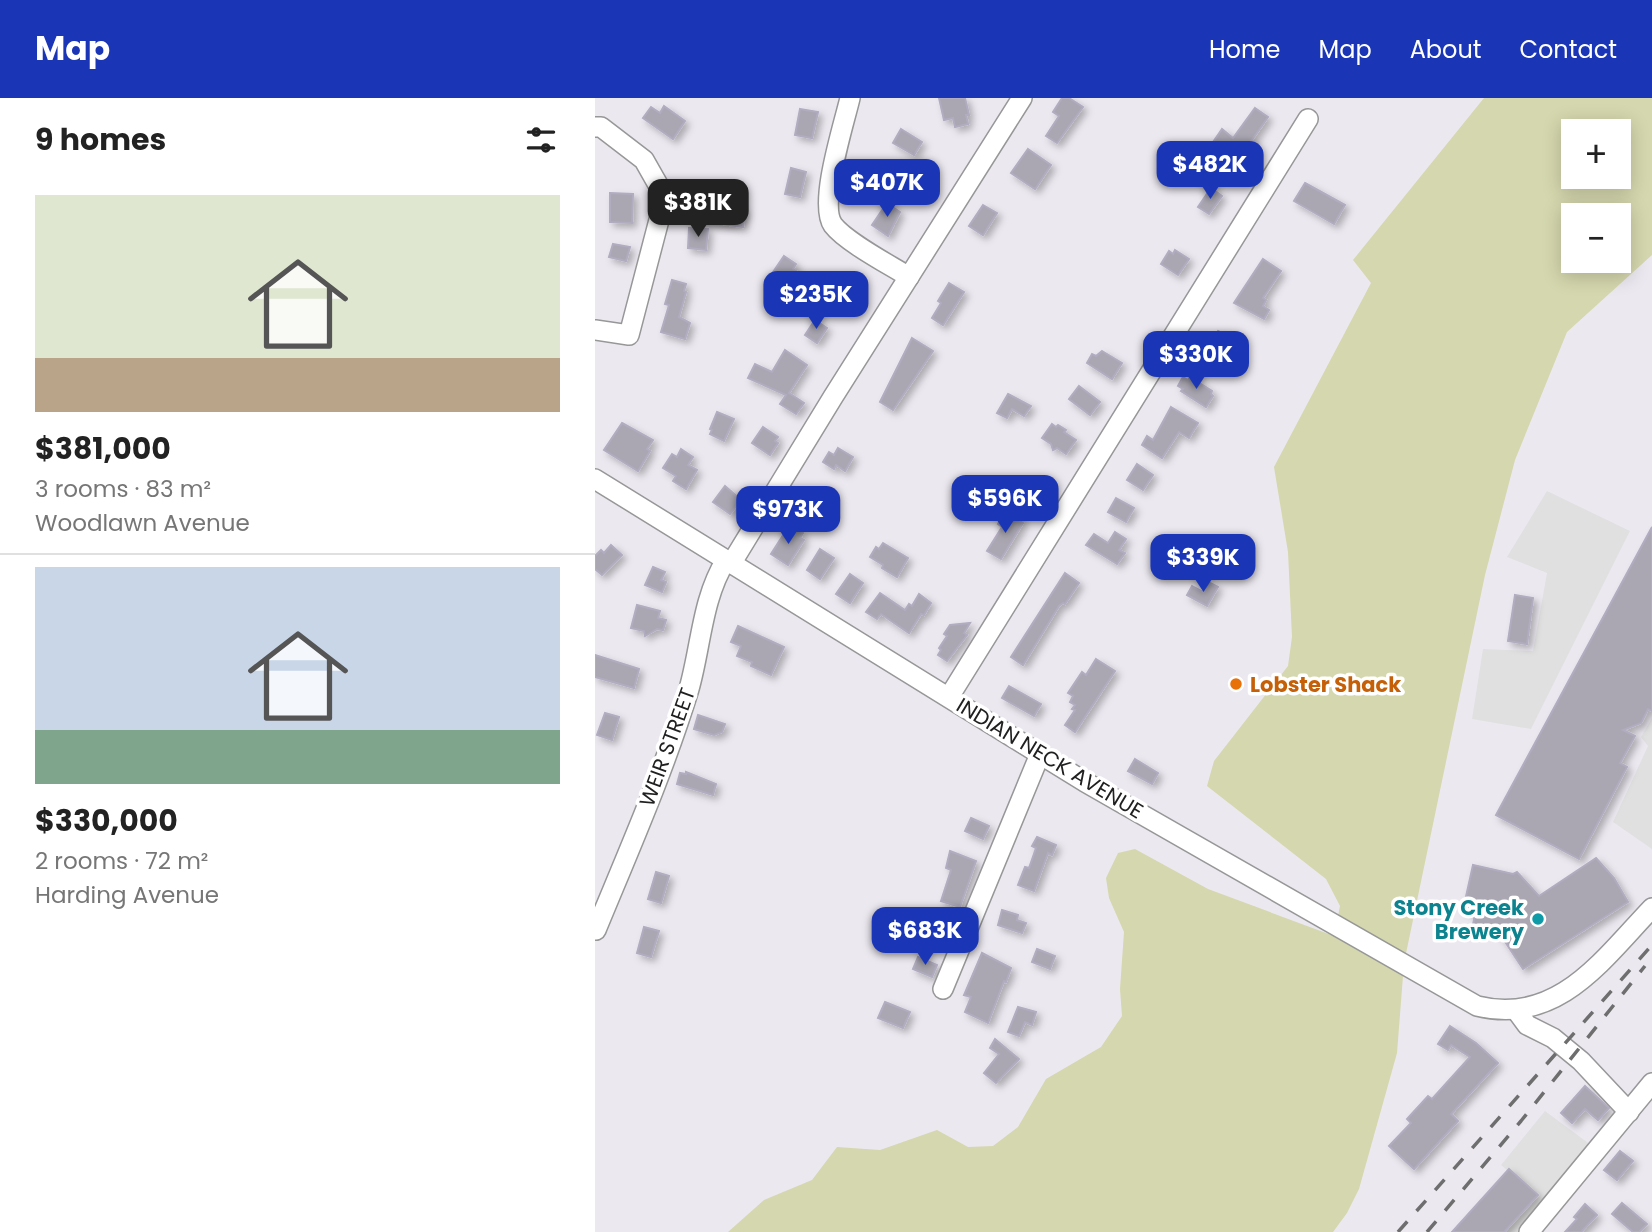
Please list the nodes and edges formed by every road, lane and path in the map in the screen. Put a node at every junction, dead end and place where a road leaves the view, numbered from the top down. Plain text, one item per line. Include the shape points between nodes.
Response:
1 (850, 98) edge
2 (1022, 98) edge
3 (1308, 119) dead end
4 (595, 127) edge
5 (909, 277) junction
6 (595, 330) edge
7 (595, 479) edge
8 (729, 562) junction
9 (949, 697) junction
10 (1040, 754) junction
11 (1652, 908) edge
12 (596, 930) edge
13 (943, 989) dead end
14 (1516, 1010) junction
15 (1652, 1083) edge
16 (1629, 1112) junction
17 (1533, 1231) edge

1 - 5 street via 830,178 829,216 844,236
2 - 5 street, WEIR STREET
3 - 9 street
4 - 6 street via 644,160 665,197 629,335
5 - 8 street, WEIR STREET
7 - 8 street, INDIAN NECK AVENUE
8 - 9 street, INDIAN NECK AVENUE
8 - 12 street, WEIR STREET via 714,582 672,741
9 - 10 street, INDIAN NECK AVENUE
10 - 13 street
10 - 14 street, INDIAN NECK AVENUE via 1477,1006
11 - 14 street, INDIAN NECK AVENUE via 1572,988 1545,1003
14 - 16 street via 1527,1025 1553,1038 1581,1061
15 - 16 street
16 - 17 street

